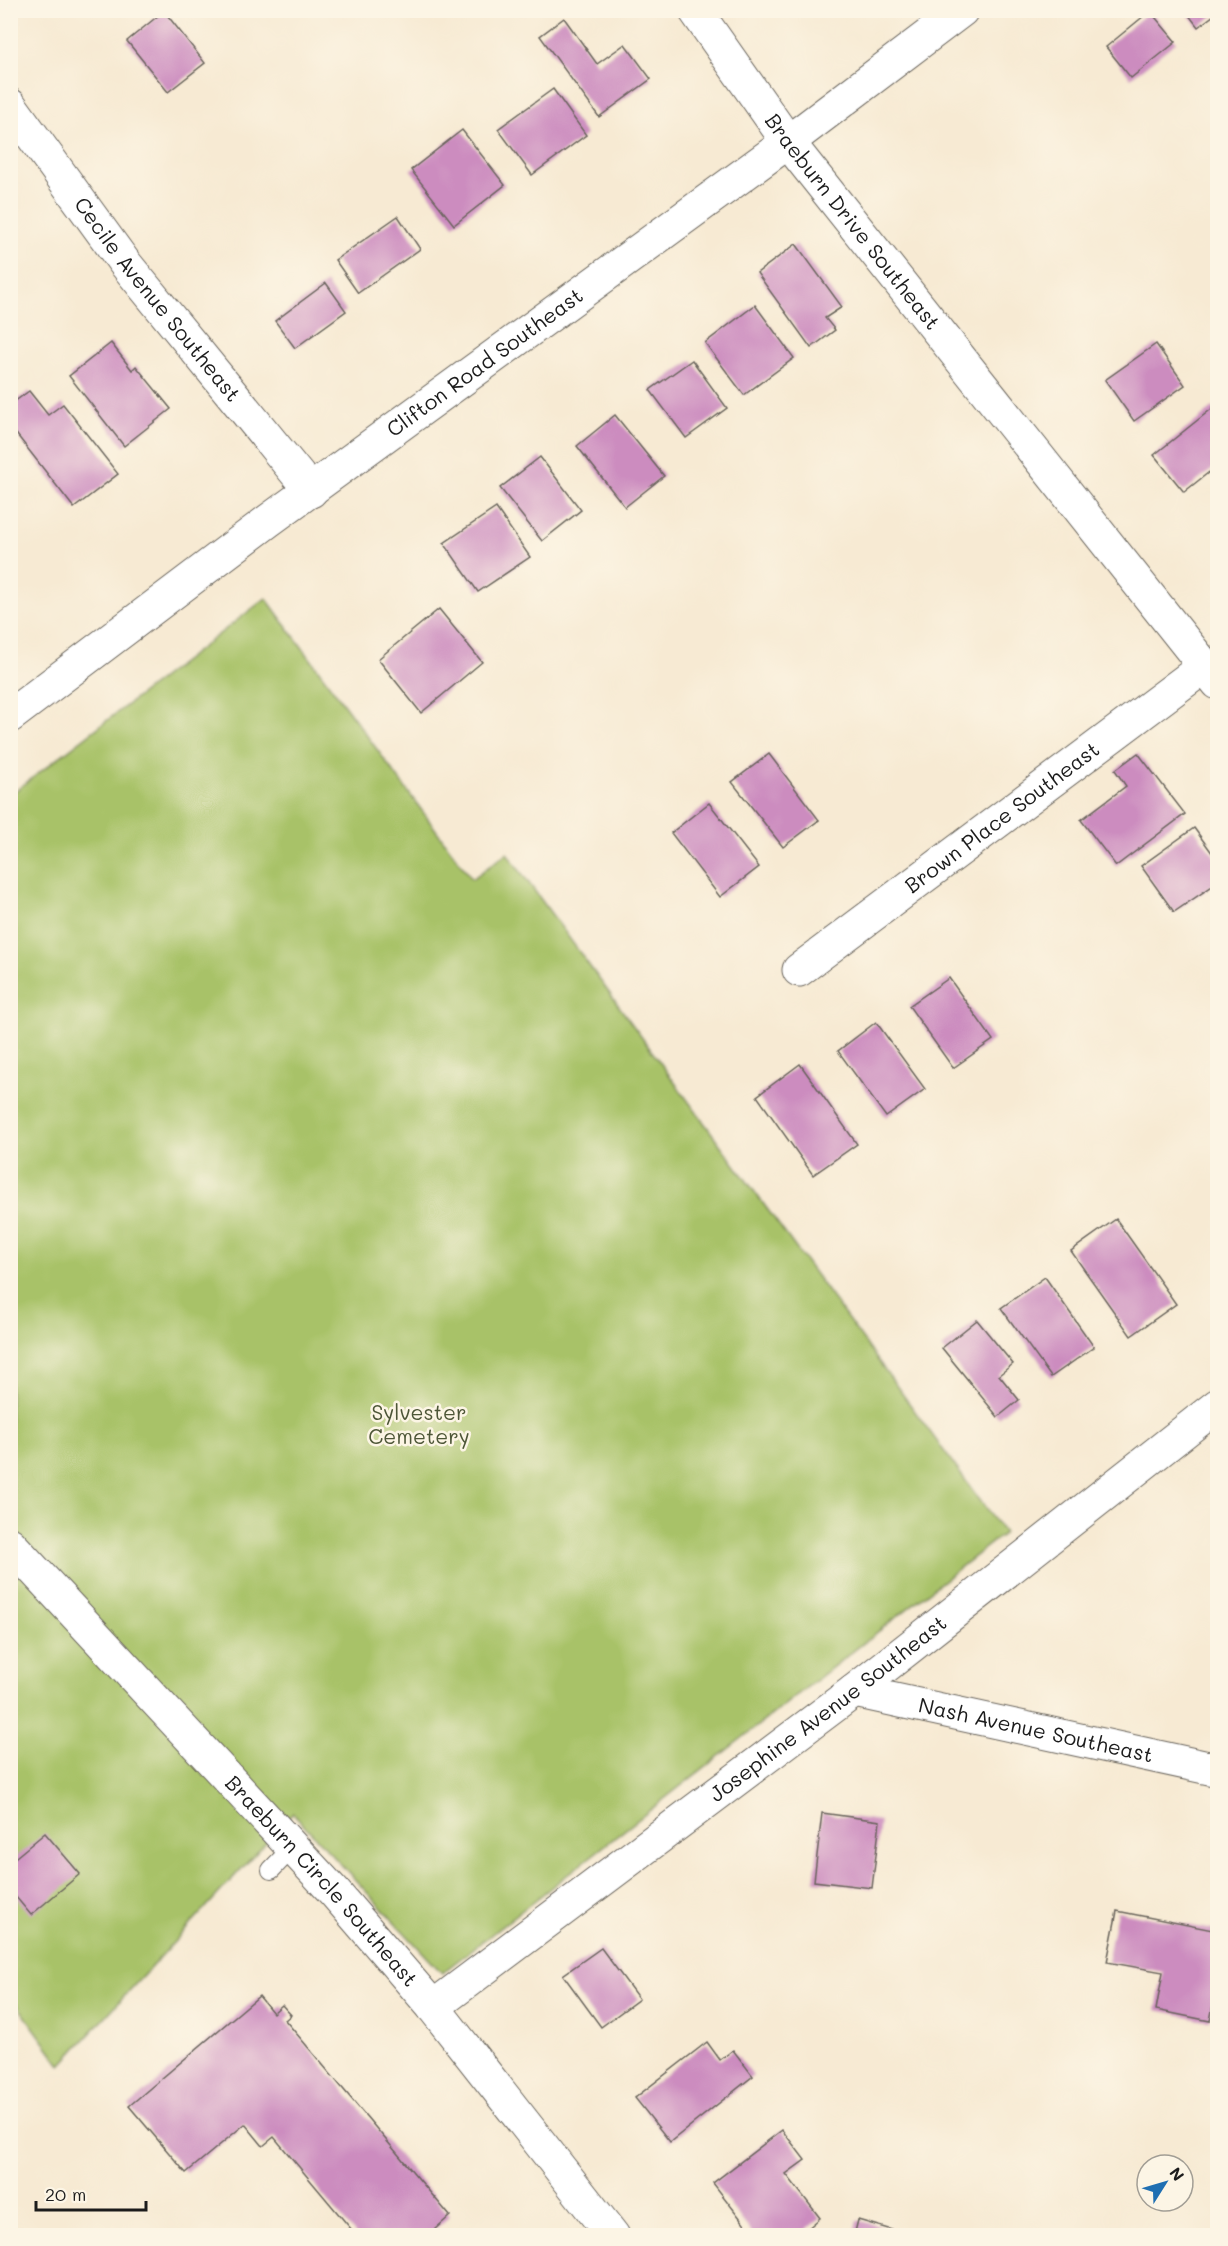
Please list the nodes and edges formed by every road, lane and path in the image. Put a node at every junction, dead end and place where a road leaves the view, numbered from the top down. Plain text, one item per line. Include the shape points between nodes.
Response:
1 (695, 10) edge
2 (962, 10) edge
3 (10, 105) edge
4 (788, 142) junction
5 (310, 491) junction
6 (1211, 675) edge
7 (10, 716) edge
8 (799, 970) dead end
9 (1218, 1405) edge
10 (10, 1544) edge
11 (855, 1691) junction
12 (1218, 1770) edge
13 (433, 2007) junction
14 (613, 2235) edge

1 - 4 street, Braeburn Drive Southeast
2 - 4 street, Clifton Road Southeast
3 - 5 street, Cecile Avenue Southeast via 124,262
4 - 5 street, Clifton Road Southeast
4 - 6 street, Braeburn Drive Southeast
5 - 7 street, Clifton Road Southeast
6 - 8 street, Brown Place Southeast
9 - 11 street, Josephine Avenue Southeast
10 - 13 street, Braeburn Circle Southeast via 282,1859
11 - 12 street, Nash Avenue Southeast
11 - 13 street, Josephine Avenue Southeast
13 - 14 street, Braeburn Circle Southeast

